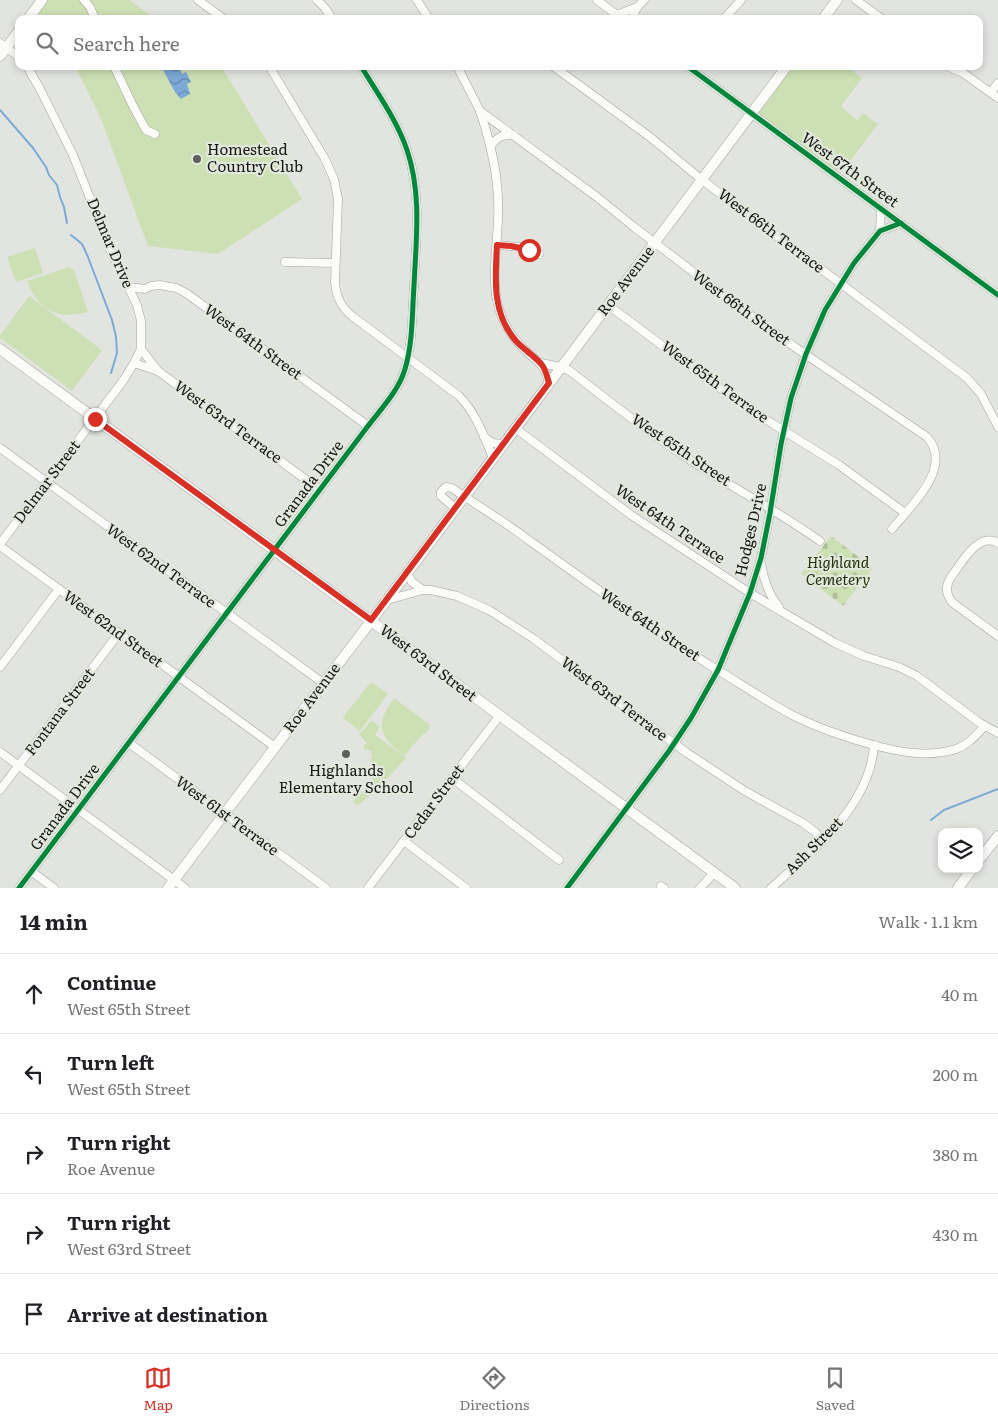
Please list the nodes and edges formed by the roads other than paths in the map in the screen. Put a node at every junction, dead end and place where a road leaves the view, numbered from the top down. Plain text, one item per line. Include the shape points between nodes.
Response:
1 (42, 0) edge
2 (84, 0) edge
3 (198, 0) edge
4 (317, 0) edge
5 (417, 0) edge
6 (597, 0) edge
7 (644, 0) edge
8 (741, 0) edge
9 (837, 0) edge
10 (856, 0) edge
11 (325, 4) edge
12 (637, 7) junction
13 (31, 15) edge
14 (93, 15) edge
15 (219, 15) edge
16 (426, 15) edge
17 (617, 15) edge
18 (623, 15) edge
19 (634, 15) edge
20 (728, 15) edge
21 (826, 15) edge
22 (877, 15) edge
23 (15, 35) edge
24 (2, 49) edge
25 (15, 55) edge
26 (29, 70) edge
27 (116, 70) edge
28 (271, 70) edge
29 (363, 70) edge
30 (458, 70) edge
31 (558, 70) edge
32 (694, 70) edge
33 (784, 70) edge
34 (956, 70) edge
35 (998, 83) edge
36 (991, 92) junction
37 (998, 98) edge
38 (480, 111) junction
39 (751, 114) junction
40 (154, 134) dead end
41 (514, 135) junction
42 (491, 146) junction
43 (702, 180) junction
44 (881, 209) junction
45 (901, 223) junction
46 (880, 231) junction
47 (654, 243) junction
48 (497, 245) junction
49 (539, 254) dead end
50 (286, 262) dead end
51 (335, 263) junction
52 (841, 284) junction
53 (128, 287) junction
54 (145, 289) junction
55 (998, 294) edge
56 (608, 304) junction
57 (137, 305) junction
58 (0, 349) edge
59 (141, 349) junction
60 (806, 354) junction
61 (408, 358) junction
62 (134, 363) junction
63 (541, 363) junction
64 (561, 367) junction
65 (158, 371) junction
66 (549, 383) junction
67 (95, 419) junction
68 (368, 426) junction
69 (998, 427) edge
70 (515, 428) junction
71 (784, 431) junction
72 (484, 438) junction
73 (504, 444) junction
74 (0, 448) edge
75 (493, 458) junction
76 (47, 482) junction
77 (320, 490) junction
78 (464, 496) junction
79 (455, 508) junction
80 (771, 508) junction
81 (905, 513) junction
82 (892, 529) dead end
83 (820, 541) dead end
84 (998, 543) edge
85 (0, 545) edge
86 (274, 551) junction
87 (760, 558) junction
88 (407, 573) junction
89 (59, 589) junction
90 (423, 590) junction
91 (750, 593) junction
92 (388, 600) junction
93 (783, 612) junction
94 (226, 613) junction
95 (371, 620) junction
96 (119, 633) junction
97 (998, 636) edge
98 (0, 667) edge
99 (718, 670) junction
100 (179, 676) junction
101 (323, 683) junction
102 (500, 715) junction
103 (985, 726) junction
104 (998, 733) edge
105 (129, 743) junction
106 (674, 744) junction
107 (874, 745) junction
108 (275, 747) junction
109 (0, 752) edge
110 (19, 766) junction
111 (452, 778) junction
112 (0, 790) edge
113 (626, 809) junction
114 (78, 810) junction
115 (224, 813) junction
116 (998, 836) edge
117 (823, 840) junction
118 (404, 841) junction
119 (983, 855) edge
120 (559, 860) dead end
121 (32, 872) junction
122 (714, 873) junction
123 (969, 873) edge
124 (171, 884) edge
125 (19, 888) edge
126 (54, 888) edge
127 (185, 888) edge
128 (326, 888) edge
129 (368, 888) edge
130 (466, 888) edge
131 (567, 888) edge
132 (700, 888) edge
133 (735, 888) edge
134 (770, 888) edge
135 (958, 888) edge

1 - 13 main road
2 - 14 street
3 - 15 street
4 - 11 street
5 - 16 street
6 - 17 street
7 - 12 street
8 - 20 street
9 - 21 main road
10 - 22 street
12 - 18 street
12 - 19 street
23 - 24 main road
24 - 25 street
26 - 53 street, Delmar Drive via 73,155 103,234
27 - 40 street via 146,130
28 - 51 street via 334,178 338,199
29 - 61 street, Granada Drive via 399,130 408,150 416,185
30 - 38 street, West 66th Street
31 - 43 street, West 66th Terrace
32 - 39 street, West 67th Street
33 - 39 main road, Roe Avenue
34 - 36 street
35 - 36 street
36 - 37 street
38 - 41 street, West 66th Street
38 - 42 street, West 65th Street
39 - 43 main road, Roe Avenue
39 - 44 street, West 67th Street
41 - 42 street via 499,136
41 - 47 street, West 66th Street
42 - 48 street, West 65th Street via 499,201
43 - 47 main road, Roe Avenue
43 - 52 street, West 66th Terrace
44 - 45 street, West 67th Street
44 - 46 street
45 - 46 street
45 - 55 street, West 67th Street
46 - 52 street, Hodges Drive
47 - 56 main road, Roe Avenue
47 - 60 street, West 66th Street
48 - 49 street via 521,247
48 - 63 street, West 65th Street via 495,286 502,318 515,340
50 - 51 street
51 - 61 street via 335,290 343,307
52 - 60 street, Hodges Drive via 825,310
52 - 69 street, West 66th Terrace via 967,378 981,394
53 - 54 street, West 64th Street
53 - 57 street, Delmar Drive
54 - 57 street
54 - 68 street, West 64th Street via 160,285 186,293
56 - 64 main road, Roe Avenue
56 - 71 street, West 65th Terrace via 711,382
57 - 59 street, Delmar Drive via 141,321
58 - 67 main road, West 63rd Street
59 - 62 street, Delmar Drive
59 - 65 street, West 63rd Terrace
60 - 71 street, Hodges Drive
60 - 81 street, West 66th Street via 921,432 933,444 937,458 934,473
61 - 68 street, Granada Drive via 394,392
61 - 72 street via 467,404
62 - 65 street
62 - 67 street, Delmar Drive
63 - 64 street, West 65th Street
63 - 66 street, West 65th Street
64 - 66 main road, Roe Avenue
64 - 80 street, West 65th Street via 686,457
65 - 77 street, West 63rd Terrace
66 - 70 main road, Roe Avenue
67 - 76 street, Delmar Street
67 - 86 main road, West 63rd Street
68 - 77 street, Granada Drive
70 - 73 main road, Roe Avenue
70 - 91 street, West 64th Terrace via 631,515
71 - 80 street, Hodges Drive
71 - 81 street, West 65th Terrace via 839,464
72 - 73 street
72 - 75 street
73 - 75 main road, Roe Avenue
74 - 76 street, West 62nd Terrace
75 - 78 main road, Roe Avenue
76 - 85 street, Delmar Street
76 - 94 street, West 62nd Terrace
77 - 86 street, Granada Drive
78 - 79 main road, Roe Avenue
78 - 79 street via 448,486 442,490 442,498
78 - 99 street, West 64th Street via 609,599
79 - 88 main road, Roe Avenue
80 - 83 street, West 65th Street
80 - 87 street, Hodges Drive
81 - 82 street
84 - 97 street via 989,540 974,546 948,582 947,592 953,603
85 - 89 street, West 62nd Street
86 - 94 street, Granada Drive
86 - 95 main road, West 63rd Street
87 - 91 street, Hodges Drive
87 - 93 street, West 64th Terrace via 771,597
88 - 90 street
88 - 92 main road, Roe Avenue
89 - 96 street, West 62nd Street
89 - 98 street
90 - 92 street, West 63rd Terrace
90 - 106 street, West 63rd Terrace via 457,596 489,610 534,639
91 - 93 street, West 64th Terrace
91 - 99 street, Hodges Drive
92 - 95 main road, Roe Avenue
93 - 103 street, West 64th Terrace via 835,643 916,676
94 - 100 street, Granada Drive
94 - 101 street, West 62nd Terrace
95 - 101 main road, Roe Avenue
95 - 102 main road, West 63rd Street
96 - 100 street, West 62nd Street
96 - 110 street, Fontana Street
99 - 106 street, Hodges Drive
99 - 107 street, West 64th Street via 805,721
100 - 105 street, Granada Drive
100 - 108 street, West 62nd Street
101 - 108 main road, Roe Avenue
102 - 111 street, Cedar Street
102 - 113 main road, West 63rd Street
103 - 104 street, West 64th Terrace
103 - 107 street, West 64th Street via 963,746 942,752 906,753
105 - 114 street, Granada Drive
105 - 115 street, West 61st Terrace
106 - 113 street, Hodges Drive
106 - 117 street, West 63rd Terrace via 723,778 803,823
107 - 117 street, Ash Street via 859,792 848,811
108 - 115 main road, Roe Avenue
109 - 110 street
110 - 112 street, Fontana Street
110 - 114 street
111 - 118 street, Cedar Street
111 - 120 street
113 - 122 main road, West 63rd Street
113 - 131 street, Hodges Drive
114 - 121 street, Granada Drive
114 - 124 street
115 - 124 main road, Roe Avenue
115 - 128 street, West 61st Terrace
116 - 119 main road
117 - 134 street, Ash Street
118 - 129 street, Cedar Street
118 - 130 street
121 - 125 street, Granada Drive
121 - 126 street
122 - 132 street
122 - 133 main road, West 63rd Street
123 - 135 main road
124 - 127 street

